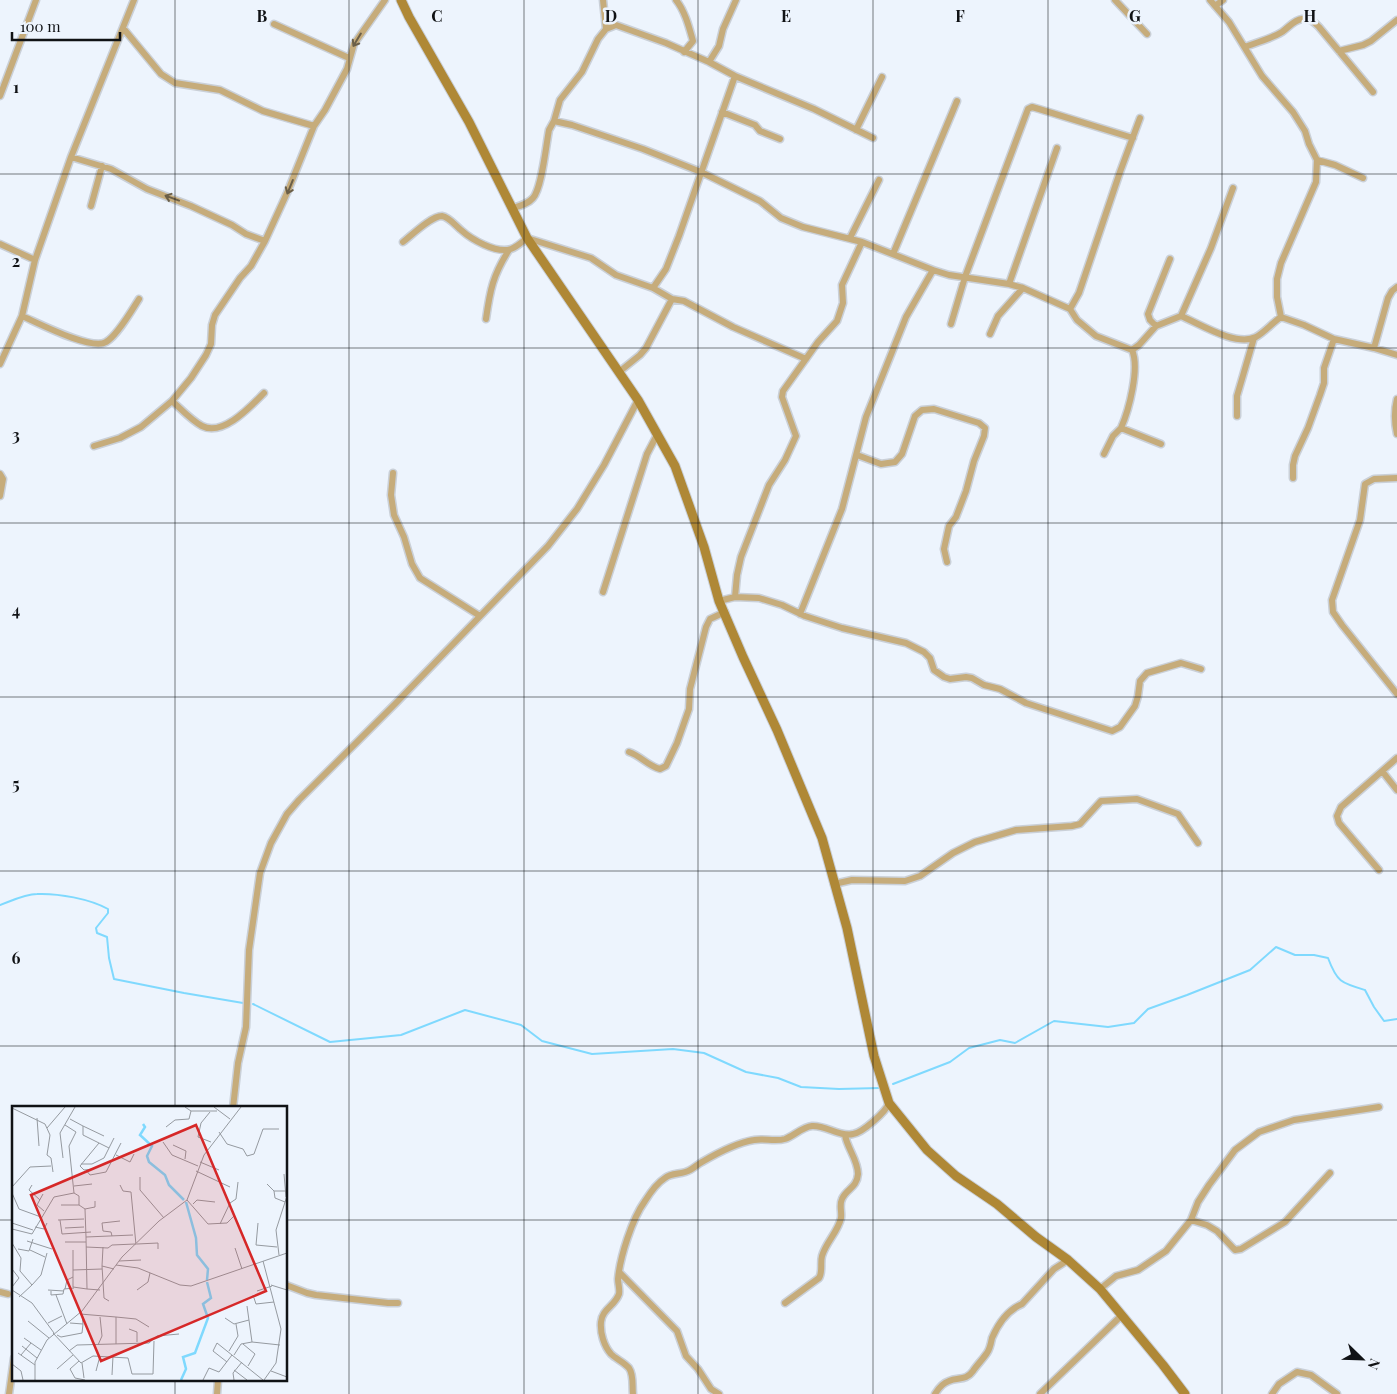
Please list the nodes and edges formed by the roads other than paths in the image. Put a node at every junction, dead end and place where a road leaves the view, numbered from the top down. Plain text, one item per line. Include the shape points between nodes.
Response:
1 (26, 0) edge
2 (134, 0) edge
3 (382, 0) edge
4 (402, 0) edge
5 (603, 0) edge
6 (676, 0) edge
7 (736, 0) edge
8 (1115, 0) edge
9 (1210, 0) edge
10 (1222, 0) edge
11 (35, 3) edge
12 (1215, 6) junction
13 (1397, 20) edge
14 (274, 24) dead end
15 (123, 28) junction
16 (606, 29) junction
17 (1147, 34) dead end
18 (1245, 47) junction
19 (1339, 51) junction
20 (684, 52) junction
21 (349, 58) junction
22 (709, 62) junction
23 (735, 76) junction
24 (882, 77) dead end
25 (1373, 92) dead end
26 (0, 96) edge
27 (957, 101) dead end
28 (722, 112) junction
29 (1140, 118) dead end
30 (554, 121) junction
31 (314, 126) junction
32 (856, 130) junction
33 (873, 138) dead end
34 (1133, 138) junction
35 (780, 139) dead end
36 (1057, 148) dead end
37 (71, 157) junction
38 (1317, 160) junction
39 (102, 166) junction
40 (701, 172) junction
41 (1363, 178) dead end
42 (879, 180) dead end
43 (1233, 188) dead end
44 (91, 206) dead end
45 (513, 208) junction
46 (527, 238) junction
47 (850, 238) junction
48 (265, 241) junction
49 (403, 242) dead end
50 (862, 242) junction
51 (0, 244) edge
52 (509, 250) junction
53 (892, 254) junction
54 (1170, 258) dead end
55 (35, 260) junction
56 (933, 270) junction
57 (965, 277) junction
58 (1009, 284) junction
59 (1397, 287) edge
60 (653, 288) junction
61 (1023, 288) junction
62 (139, 298) dead end
63 (672, 299) junction
64 (1070, 309) junction
65 (22, 316) junction
66 (1182, 316) junction
67 (1281, 317) junction
68 (486, 320) dead end
69 (951, 324) dead end
70 (1156, 326) junction
71 (990, 334) dead end
72 (1254, 338) junction
73 (1334, 339) junction
74 (1374, 348) junction
75 (1132, 350) junction
76 (1397, 355) edge
77 (806, 359) junction
78 (0, 364) edge
79 (619, 372) junction
80 (264, 393) dead end
81 (1397, 399) edge
82 (638, 400) junction
83 (172, 401) junction
84 (1238, 416) dead end
85 (1121, 428) junction
86 (1397, 434) edge
87 (657, 435) junction
88 (1161, 444) dead end
89 (94, 446) dead end
90 (857, 454) junction
91 (1104, 454) dead end
92 (393, 473) dead end
93 (0, 474) edge
94 (1294, 478) dead end
95 (1397, 478) edge
96 (0, 496) edge
97 (946, 562) dead end
98 (603, 592) dead end
99 (735, 597) junction
100 (719, 600) junction
101 (724, 612) junction
102 (800, 614) junction
103 (480, 616) junction
104 (1200, 669) dead end
105 (1397, 694) edge
106 (629, 752) dead end
107 (1397, 758) edge
108 (1382, 771) junction
109 (1397, 790) edge
110 (1198, 843) dead end
111 (1379, 870) dead end
112 (834, 884) junction
113 (889, 1104) junction
114 (233, 1106) edge
115 (1379, 1107) dead end
116 (845, 1134) junction
117 (1330, 1173) dead end
118 (1191, 1220) junction
119 (1068, 1260) junction
120 (620, 1272) junction
121 (288, 1286) edge
122 (1100, 1289) junction
123 (0, 1292) edge
124 (8, 1294) dead end
125 (398, 1303) dead end
126 (785, 1303) dead end
127 (1121, 1316) junction
128 (12, 1376) edge
129 (10, 1394) edge
130 (633, 1394) edge
131 (719, 1394) edge
132 (935, 1394) edge
133 (1040, 1394) edge
134 (1185, 1394) edge
135 (1272, 1394) edge
136 (1337, 1394) edge

1 - 11 street
2 - 15 street
3 -> 21 street via 354,44
4 - 45 street
5 - 16 street
6 - 20 street via 693,41
7 - 22 street via 719,46
8 - 17 street
9 - 12 street
10 - 12 street
11 - 26 street
12 - 18 street
13 - 19 street via 1371,41
14 - 21 street
15 - 31 street via 161,74 175,83 220,90 263,111
15 - 37 street
16 - 20 street via 616,25
16 - 30 street via 582,72 560,100
18 - 19 street via 1303,19 1311,20
18 - 38 street via 1262,76 1293,112
19 - 25 street
20 - 22 street
21 - 31 street via 347,69
22 - 23 street
23 - 28 street
23 - 32 street
24 - 32 street
27 - 53 street
28 - 35 street
28 - 40 street
29 - 34 street
30 - 40 street via 617,140
30 - 45 street via 549,130 537,192 528,202
31 -> 48 street
32 - 33 street
34 - 57 street via 1040,108 1028,109
34 - 64 street via 1079,293
36 - 58 street
37 - 39 street
37 - 55 street
38 - 41 street
38 - 67 street via 1316,182 1281,262 1277,279
39 - 44 street
48 -> 39 street
40 - 47 street via 760,201 781,218 803,227
40 - 60 street via 666,269
42 - 47 street
43 - 66 street
45 - 46 street
46 - 52 street
46 - 60 street via 591,258 616,275
46 - 79 street
47 - 50 street
48 - 83 street via 215,315 206,355
49 - 52 street via 442,216 480,243
50 - 53 street
50 - 77 street via 842,285 843,303 837,321
51 - 55 street
52 - 68 street via 494,277
53 - 56 street
54 - 70 street via 1148,314
55 - 65 street
56 - 57 street
56 - 90 street via 906,318 866,417
57 - 58 street
57 - 69 street
58 - 61 street
59 - 74 street via 1388,298
60 - 63 street
61 - 64 street
61 - 71 street via 998,316
62 - 65 street via 107,342 99,345
63 - 77 street via 684,301
63 - 79 street via 646,348
64 - 75 street via 1077,320 1096,336
65 - 78 street
66 - 70 street
66 - 72 street via 1233,338
67 - 72 street
67 - 73 street
70 - 75 street
72 - 84 street via 1237,396
73 - 74 street
73 - 94 street via 1324,368 1320,395 1295,456
74 - 76 street
75 - 85 street via 1135,357 1133,384
77 - 99 street via 782,397 796,436 770,485 741,557
79 - 82 street
80 - 83 street via 220,428 202,426
81 - 86 street via 1394,410
82 - 87 street
82 - 103 street via 577,509 548,546
83 - 89 street via 141,427
85 - 88 street
85 - 91 street
87 - 98 street via 647,454
87 - 100 street via 675,466
90 - 97 street via 881,464 895,462 902,454 915,416 922,410 934,408 985,428 966,491 950,526 944,549
90 - 102 street via 842,509
92 - 103 street via 391,495 394,515 420,578
93 - 96 street via 3,479
95 - 105 street via 1374,479 1365,484 1360,520 1332,600 1334,612 1342,625
99 - 100 street
99 - 102 street via 769,600
100 - 101 street
101 - 106 street via 710,619 706,627 690,689 689,708 666,766 660,769 653,767
101 - 112 street via 814,820
102 - 104 street via 906,644 924,652 934,670 944,677 972,678 1026,703 1112,731 1120,726 1135,706 1140,681 1146,672 1181,663
103 - 114 street via 299,800 271,843 260,873 248,950 246,1027
107 - 108 street
108 - 109 street
108 - 111 street via 1341,806 1337,816 1339,823
110 - 112 street via 1183,820 1172,811 1137,799 1105,800 1097,804 1080,824 1016,830 974,842 940,860 920,876 905,881 852,880
112 - 113 street via 847,928 874,1056
113 - 116 street via 862,1132
113 - 119 street via 927,1150 956,1176
115 - 118 street via 1294,1120 1259,1132 1235,1150 1198,1202
116 - 120 street via 819,1126 806,1128 783,1139 736,1145 689,1171 665,1177 644,1202 635,1219
116 - 126 street via 846,1144 856,1164 856,1181 841,1202 841,1218 822,1257 822,1274
117 - 118 street via 1285,1222 1241,1249 1235,1250 1207,1225
118 - 122 street via 1160,1255 1138,1270 1116,1276
119 - 122 street
119 - 132 street via 1003,1320 987,1352 972,1372 962,1379 950,1380
120 - 130 street via 618,1297 603,1313 601,1329 604,1344 629,1368
120 - 131 street via 677,1331 686,1356 711,1389
121 - 125 street via 307,1294
122 - 127 street
123 - 124 street
127 - 133 street
127 - 134 street
128 - 129 street
135 - 136 street via 1297,1372 1311,1375

